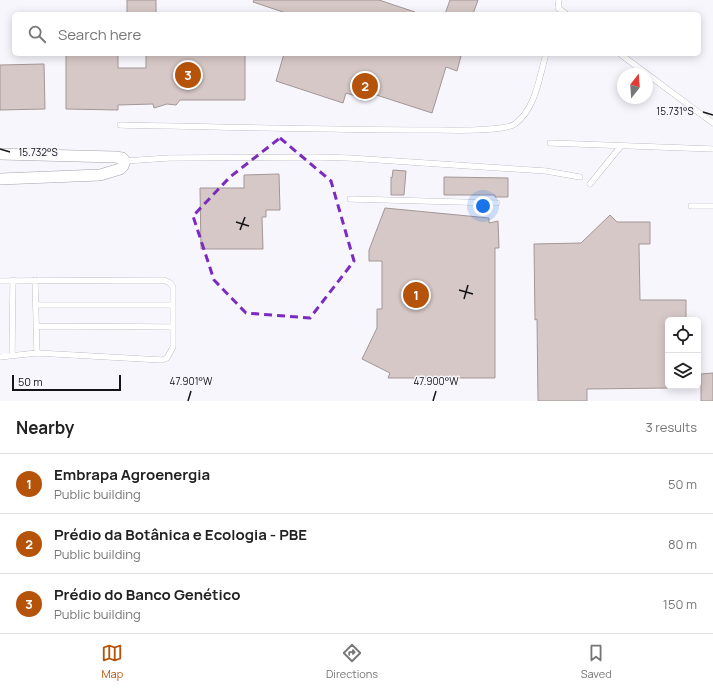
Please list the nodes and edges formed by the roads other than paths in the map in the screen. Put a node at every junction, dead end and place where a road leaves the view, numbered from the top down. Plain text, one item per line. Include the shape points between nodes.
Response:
1 (559, 0) edge
2 (557, 11) edge
3 (545, 56) edge
4 (623, 56) edge
5 (639, 68) edge
6 (653, 78) edge
7 (713, 123) edge
8 (120, 125) dead end
9 (550, 143) dead end
10 (621, 146) junction
11 (713, 149) edge
12 (0, 154) edge
13 (125, 161) junction
14 (580, 177) dead end
15 (0, 179) edge
16 (590, 184) dead end
17 (350, 199) dead end
18 (497, 203) dead end
19 (691, 206) dead end
20 (713, 206) edge
21 (13, 280) junction
22 (35, 280) junction
23 (0, 281) edge
24 (36, 305) junction
25 (173, 305) junction
26 (37, 326) junction
27 (173, 327) junction
28 (37, 353) junction
29 (12, 355) junction
30 (0, 357) edge

1 - 2 lane
3 - 8 lane via 532,104 513,125 490,130
4 - 5 lane
6 - 7 lane
9 - 10 lane
10 - 11 lane
10 - 16 lane
12 - 13 street via 116,157
13 - 14 lane via 184,158 349,158 546,171
13 - 15 street via 120,169 100,175
17 - 18 lane
19 - 20 lane
21 - 22 lane
21 - 23 lane
21 - 29 lane
22 - 24 lane
22 - 25 lane via 164,280 173,287
24 - 25 lane
24 - 26 lane
25 - 27 lane
26 - 27 lane
26 - 28 lane
27 - 28 lane via 173,347 167,358 162,360
28 - 29 lane
29 - 30 lane

